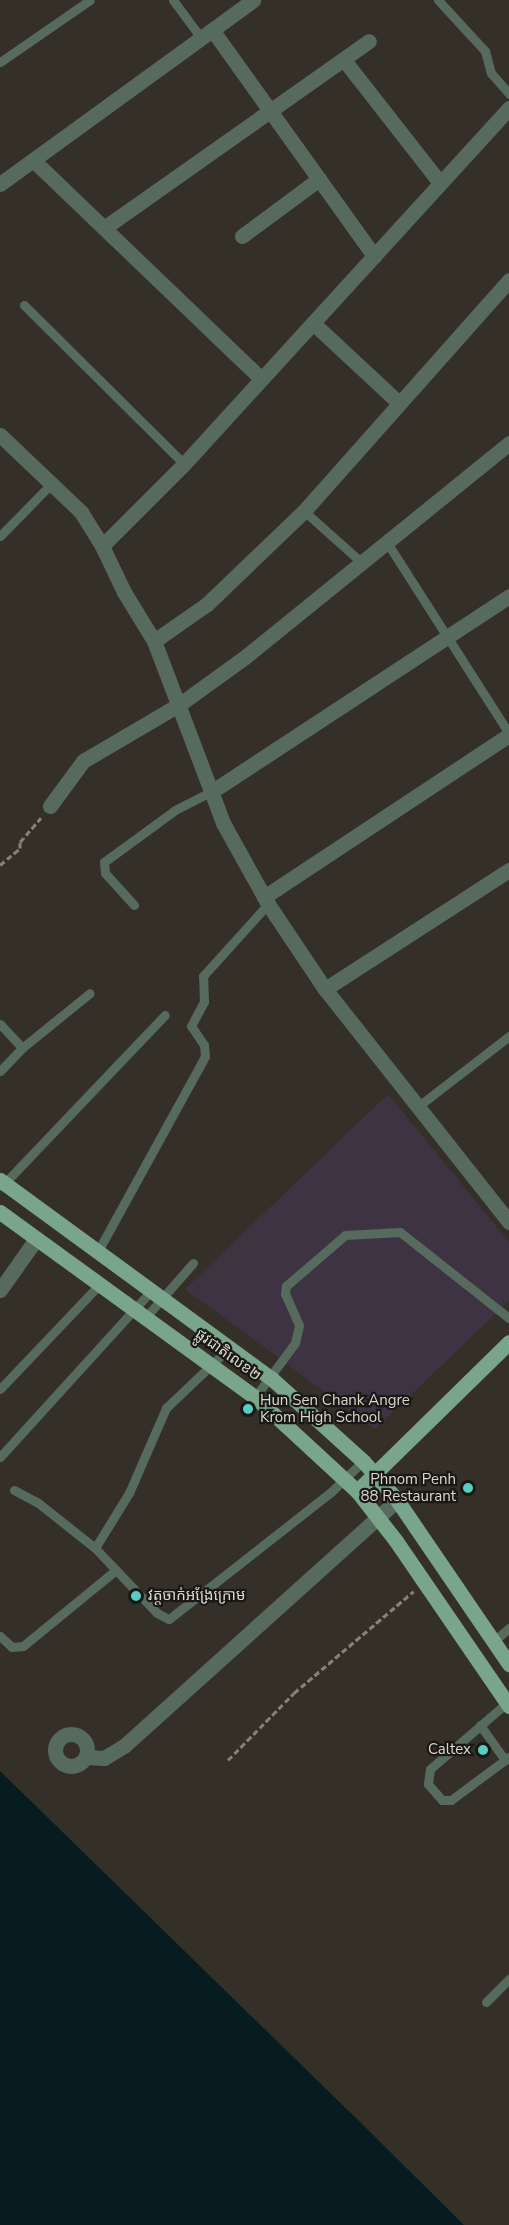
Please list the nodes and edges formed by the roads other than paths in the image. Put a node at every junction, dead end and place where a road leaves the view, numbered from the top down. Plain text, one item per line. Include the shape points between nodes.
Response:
1 (90, 0) edge
2 (173, 0) edge
3 (253, 0) edge
4 (438, 0) edge
5 (207, 35) junction
6 (369, 41) dead end
7 (344, 60) junction
8 (0, 62) edge
9 (509, 94) edge
10 (509, 108) edge
11 (271, 113) junction
12 (33, 160) junction
13 (319, 179) junction
14 (440, 183) junction
15 (0, 184) edge
16 (104, 228) junction
17 (242, 236) dead end
18 (374, 256) junction
19 (509, 280) edge
20 (24, 304) dead end
21 (314, 323) junction
22 (261, 379) junction
23 (399, 403) junction
24 (0, 435) edge
25 (509, 443) edge
26 (184, 464) junction
27 (52, 483) junction
28 (304, 511) junction
29 (0, 537) edge
30 (386, 541) junction
31 (102, 546) junction
32 (361, 562) junction
33 (509, 596) edge
34 (446, 637) junction
35 (154, 641) junction
36 (180, 704) junction
37 (509, 734) edge
38 (214, 790) junction
39 (50, 806) road end
40 (509, 870) edge
41 (266, 901) junction
42 (134, 905) dead end
43 (325, 989) junction
44 (90, 993) dead end
45 (165, 1015) dead end
46 (0, 1024) edge
47 (509, 1036) edge
48 (22, 1048) junction
49 (0, 1071) edge
50 (416, 1108) junction
51 (2, 1184) edge
52 (0, 1212) edge
53 (509, 1222) edge
54 (36, 1239) junction
55 (98, 1251) junction
56 (193, 1263) dead end
57 (99, 1284) junction
58 (0, 1290) edge
59 (157, 1294) junction
60 (140, 1314) junction
61 (509, 1318) edge
62 (509, 1342) edge
63 (230, 1347) junction
64 (212, 1365) junction
65 (271, 1378) junction
66 (0, 1389) edge
67 (255, 1398) junction
68 (0, 1458) edge
69 (363, 1461) junction
70 (375, 1473) junction
71 (344, 1480) junction
72 (14, 1490) dead end
73 (357, 1491) junction
74 (397, 1500) junction
75 (378, 1515) junction
76 (94, 1548) junction
77 (116, 1570) junction
78 (509, 1628) edge
79 (0, 1636) edge
80 (494, 1641) junction
81 (509, 1664) edge
82 (508, 1703) edge
83 (480, 1725) junction
84 (87, 1757) dead end
85 (507, 1759) edge
86 (509, 1979) edge
87 (486, 2002) dead end

1 - 8 lane
2 - 5 lane
3 - 5 street
4 - 9 lane via 485,51 491,73
5 - 11 street
5 - 12 street
6 - 7 street
7 - 11 street
7 - 14 street
10 - 14 street
11 - 13 street
11 - 16 street
12 - 15 street
12 - 16 street
13 - 17 street
13 - 18 street
14 - 18 street
16 - 22 street
18 - 21 street
19 - 23 street
20 - 26 lane
21 - 22 street
21 - 23 street
22 - 26 street
23 - 28 street
24 - 27 street
25 - 30 street
26 - 31 street
27 - 29 lane
27 - 31 street via 81,512
28 - 32 lane
28 - 35 street via 207,604
30 - 32 street
30 - 34 lane
31 - 35 street
32 - 36 street via 245,657
33 - 34 street
34 - 37 lane
34 - 38 street
35 - 36 street
36 - 38 street
36 - 39 street via 83,761
37 - 41 street
38 - 41 street via 223,823
38 - 42 lane via 175,810 105,862 105,873
40 - 43 street
41 - 43 street
41 - 55 lane via 203,976 204,1002 191,1026 204,1045 205,1056
43 - 50 street
44 - 48 lane
45 - 51 lane
46 - 48 lane
47 - 50 lane
48 - 49 lane
50 - 53 street
51 - 55 main road, ផ្លូវជាតិលេខ២
52 - 54 main road, ផ្លូវជាតិលេខ២
54 - 57 main road, ផ្លូវជាតិលេខ២
54 - 58 street
55 - 59 main road, ផ្លូវជាតិលេខ២
56 - 59 lane
57 - 60 main road, ផ្លូវជាតិលេខ២
57 - 66 lane
59 - 60 lane
59 - 63 main road, ផ្លូវជាតិលេខ២
60 - 64 main road, ផ្លូវជាតិលេខ២
60 - 68 lane
61 - 65 lane via 400,1232 345,1235 286,1286 285,1294 299,1325 295,1343
62 - 70 main road
63 - 64 lane
63 - 65 main road, ផ្លូវជាតិលេខ២
64 - 67 main road, ផ្លូវជាតិលេខ២
64 - 76 lane via 166,1408 129,1493
65 - 67 lane
65 - 69 main road, ផ្លូវជាតិលេខ២
67 - 71 main road, ផ្លូវជាតិលេខ២
69 - 70 main road, ផ្លូវជាតិលេខ២
69 - 71 lane
70 - 73 main road
70 - 74 main road, ផ្លូវជាតិលេខ២
71 - 73 main road, ផ្លូវជាតិលេខ២
71 - 77 lane via 177,1617 163,1618
72 - 76 lane via 37,1502
73 - 75 main road, ផ្លូវជាតិលេខ២
74 - 75 street
74 - 80 main road, ផ្លូវជាតិលេខ២
75 - 82 main road, ផ្លូវជាតិលេខ២
75 - 84 street via 124,1746 104,1758
76 - 77 lane
77 - 79 lane via 23,1646 12,1647
78 - 80 lane
80 - 81 main road, ផ្លូវជាតិលេខ២
82 - 83 lane
83 - 85 lane
83 - 85 lane via 430,1769 428,1784 442,1800 451,1800
86 - 87 lane

